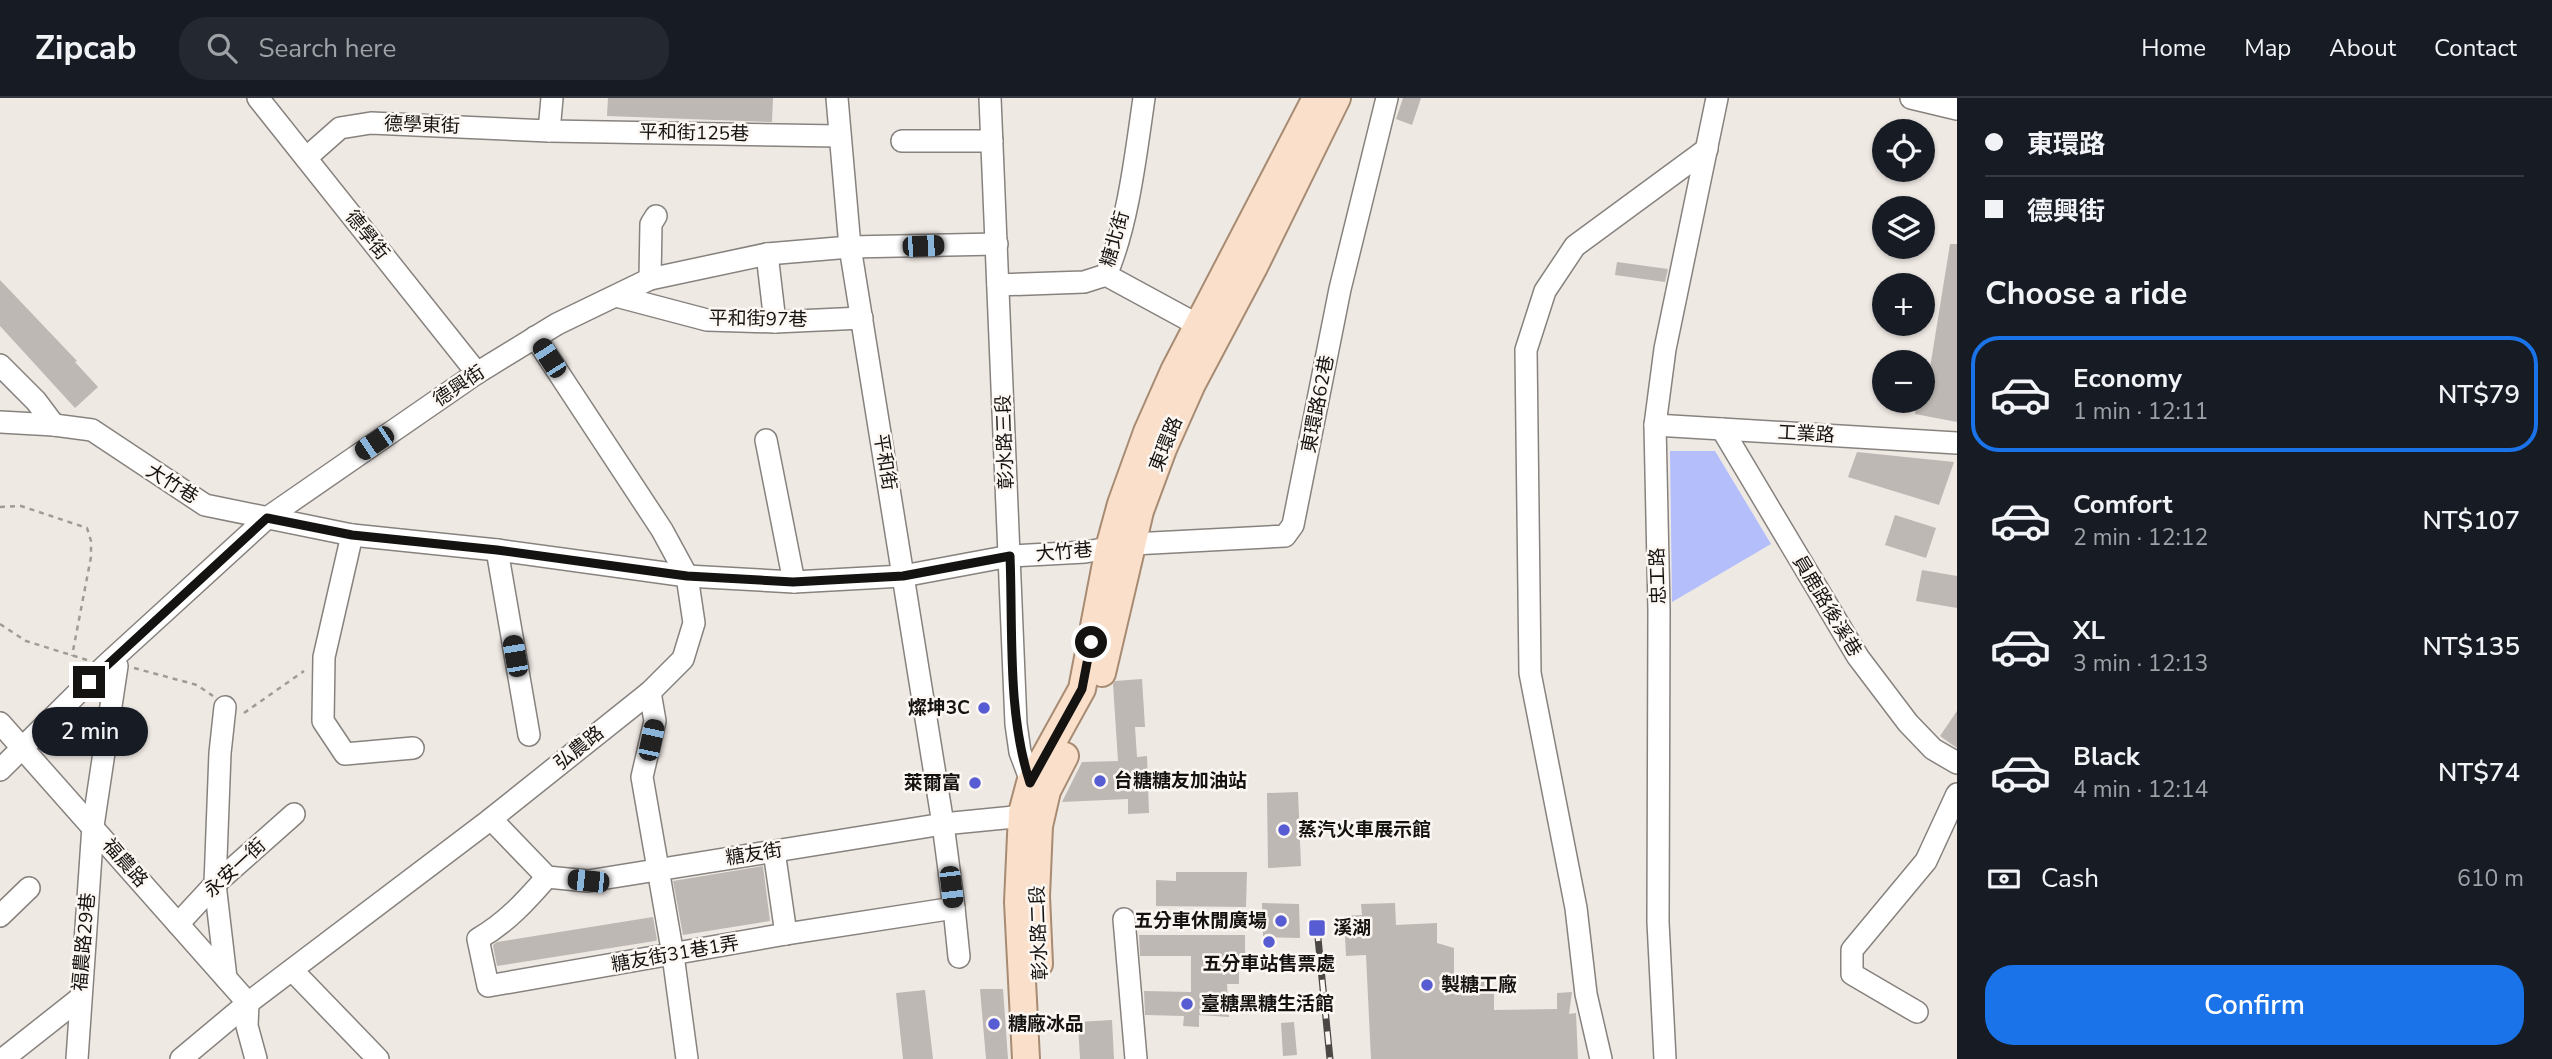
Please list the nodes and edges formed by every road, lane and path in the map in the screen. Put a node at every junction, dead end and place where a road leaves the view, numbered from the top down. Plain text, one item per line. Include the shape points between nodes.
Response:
1 (258, 98) edge
2 (552, 98) edge
3 (837, 98) edge
4 (990, 98) edge
5 (1144, 98) edge
6 (1316, 98) edge
7 (1337, 98) edge
8 (1387, 98) edge
9 (1717, 98) edge
10 (1911, 98) edge
11 (1957, 109) edge
12 (549, 131) junction
13 (838, 136) junction
14 (902, 141) dead end
15 (992, 141) junction
16 (1707, 149) junction
17 (306, 159) junction
18 (656, 216) dead end
19 (996, 244) junction
20 (850, 247) junction
21 (767, 254) junction
22 (1105, 275) junction
23 (650, 279) junction
24 (998, 285) junction
25 (616, 296) junction
26 (862, 318) junction
27 (775, 323) junction
28 (1198, 325) junction
29 (535, 337) junction
30 (0, 365) edge
31 (477, 373) junction
32 (0, 422) edge
33 (54, 425) junction
34 (1655, 425) junction
35 (1722, 429) junction
36 (765, 440) dead end
37 (1957, 443) edge
38 (0, 507) edge
39 (267, 518) junction
40 (352, 535) junction
41 (1121, 546) junction
42 (497, 550) junction
43 (1010, 556) junction
44 (687, 576) junction
45 (903, 576) junction
46 (793, 582) junction
47 (0, 624) edge
48 (72, 656) junction
49 (324, 657) junction
50 (112, 666) junction
51 (650, 692) junction
52 (225, 707) junction
53 (0, 723) edge
54 (528, 735) dead end
55 (413, 748) dead end
56 (22, 749) junction
57 (1957, 763) edge
58 (0, 770) edge
59 (1957, 794) edge
60 (1034, 805) junction
61 (294, 814) dead end
62 (491, 819) junction
63 (943, 824) junction
64 (93, 826) junction
65 (774, 851) junction
66 (658, 869) junction
67 (547, 877) junction
68 (215, 884) junction
69 (29, 888) dead end
70 (1018, 902) joint
71 (954, 908) junction
72 (0, 916) edge
73 (1124, 919) dead end
74 (178, 924) junction
75 (786, 934) junction
76 (673, 955) junction
77 (959, 957) dead end
78 (292, 970) junction
79 (226, 978) junction
80 (79, 999) junction
81 (248, 1003) junction
82 (1917, 1012) dead end
83 (3, 1059) edge
84 (77, 1059) edge
85 (181, 1059) edge
86 (256, 1059) edge
87 (378, 1059) edge
88 (687, 1059) edge
89 (1026, 1059) edge
90 (1043, 1059) edge
91 (1136, 1059) edge
92 (1601, 1059) edge
93 (1665, 1059) edge

1 - 17 street, 德學街
2 - 12 street
3 - 13 street, 平和街
4 - 15 street, 彰水路三段
5 - 22 street, 糖北街 via 1132,174
6 - 28 main road, 東環路
7 - 41 main road, 東環路 via 1192,384
8 - 41 street, 東環路62巷 via 1340,289 1293,525 1285,536
9 - 16 street, 忠工路
10 - 11 street
12 - 13 street, 平和街125巷
12 - 17 street, 德學東街 via 371,123 340,128
13 - 20 street, 平和街
14 - 15 street
15 - 19 street, 彰水路三段
16 - 34 street, 忠工路 via 1665,349
16 - 92 street via 1575,246 1545,292 1526,350 1530,673
17 - 31 street, 德學街
18 - 23 street via 651,225
19 - 20 street, 德興街
19 - 24 street, 彰水路三段
20 - 21 street, 德興街
20 - 26 street, 平和街
21 - 23 street, 德興街
21 - 27 street
22 - 24 street, 糖北街 via 1084,282
22 - 28 street
23 - 25 street, 德興街
24 - 43 street, 彰水路三段
25 - 27 street, 平和街97巷 via 707,320
25 - 29 street, 德興街
26 - 27 street, 平和街97巷
26 - 45 street, 平和街
28 - 41 main road, 東環路 via 1147,432 1121,504
29 - 31 street, 德興街
29 - 44 street, 弘農路 via 662,530
30 - 33 street
31 - 39 street, 德興街
32 - 33 street, 大竹巷
33 - 39 street, 大竹巷 via 92,430 205,505
34 - 35 street, 工業路
34 - 93 street, 忠工路 via 1658,922
35 - 37 street, 工業路
35 - 57 street, 員鹿路後溪巷 via 1858,657 1933,749
36 - 46 street
38 - 48 path via 21,506 87,528 91,557
39 - 40 street, 大竹巷
39 - 50 street, 德興街
40 - 42 street, 大竹巷
40 - 49 street
41 - 43 street, 大竹巷
41 - 60 main road, 東環路 via 1082,689
42 - 44 street, 大竹巷
42 - 54 street
43 - 45 street, 大竹巷
43 - 60 street, 彰水路三段 via 1016,724
44 - 46 street, 大竹巷
44 - 51 street, 弘農路 via 694,623 687,647 683,659
45 - 46 street, 大竹巷
45 - 63 street, 平和街
47 - 48 path via 26,641
48 - 50 path
49 - 52 path via 241,715
49 - 55 street via 323,721 345,754
50 - 52 path via 197,685
50 - 56 street, 德興街
50 - 64 street, 福農路29巷
51 - 62 street, 弘農路
51 - 66 street via 655,721 642,777
52 - 68 street
53 - 56 street, 福農路
56 - 58 street, 德興街
56 - 64 street, 福農路
59 - 82 street via 1926,861 1853,950 1853,974
60 - 63 street, 糖友街
60 - 70 main road, 彰水路三段
60 - 90 main road, 彰水路二段
61 - 68 street, 永安一街
62 - 67 street
62 - 78 street, 弘農路
63 - 65 street, 糖友街
63 - 71 street, 平和街
64 - 74 street, 福農路
64 - 80 street, 福農路29巷
65 - 66 street, 糖友街
65 - 75 street
66 - 67 street, 糖友街 via 588,881
66 - 76 street
67 - 76 street, 糖友街31巷1弄 via 499,927 478,939 488,986
68 - 74 street, 永安一街
68 - 79 street
69 - 72 street
70 - 89 main road, 彰水路二段
71 - 75 street, 糖友街31巷1弄
71 - 77 street
73 - 91 street
74 - 79 street, 福農路
75 - 76 street, 糖友街31巷1弄
76 - 88 street
78 - 81 street, 弘農路
78 - 87 street
79 - 81 street, 福農路
80 - 83 street
80 - 84 street, 福農路29巷
81 - 85 street, 弘農路
81 - 86 street via 247,1026

